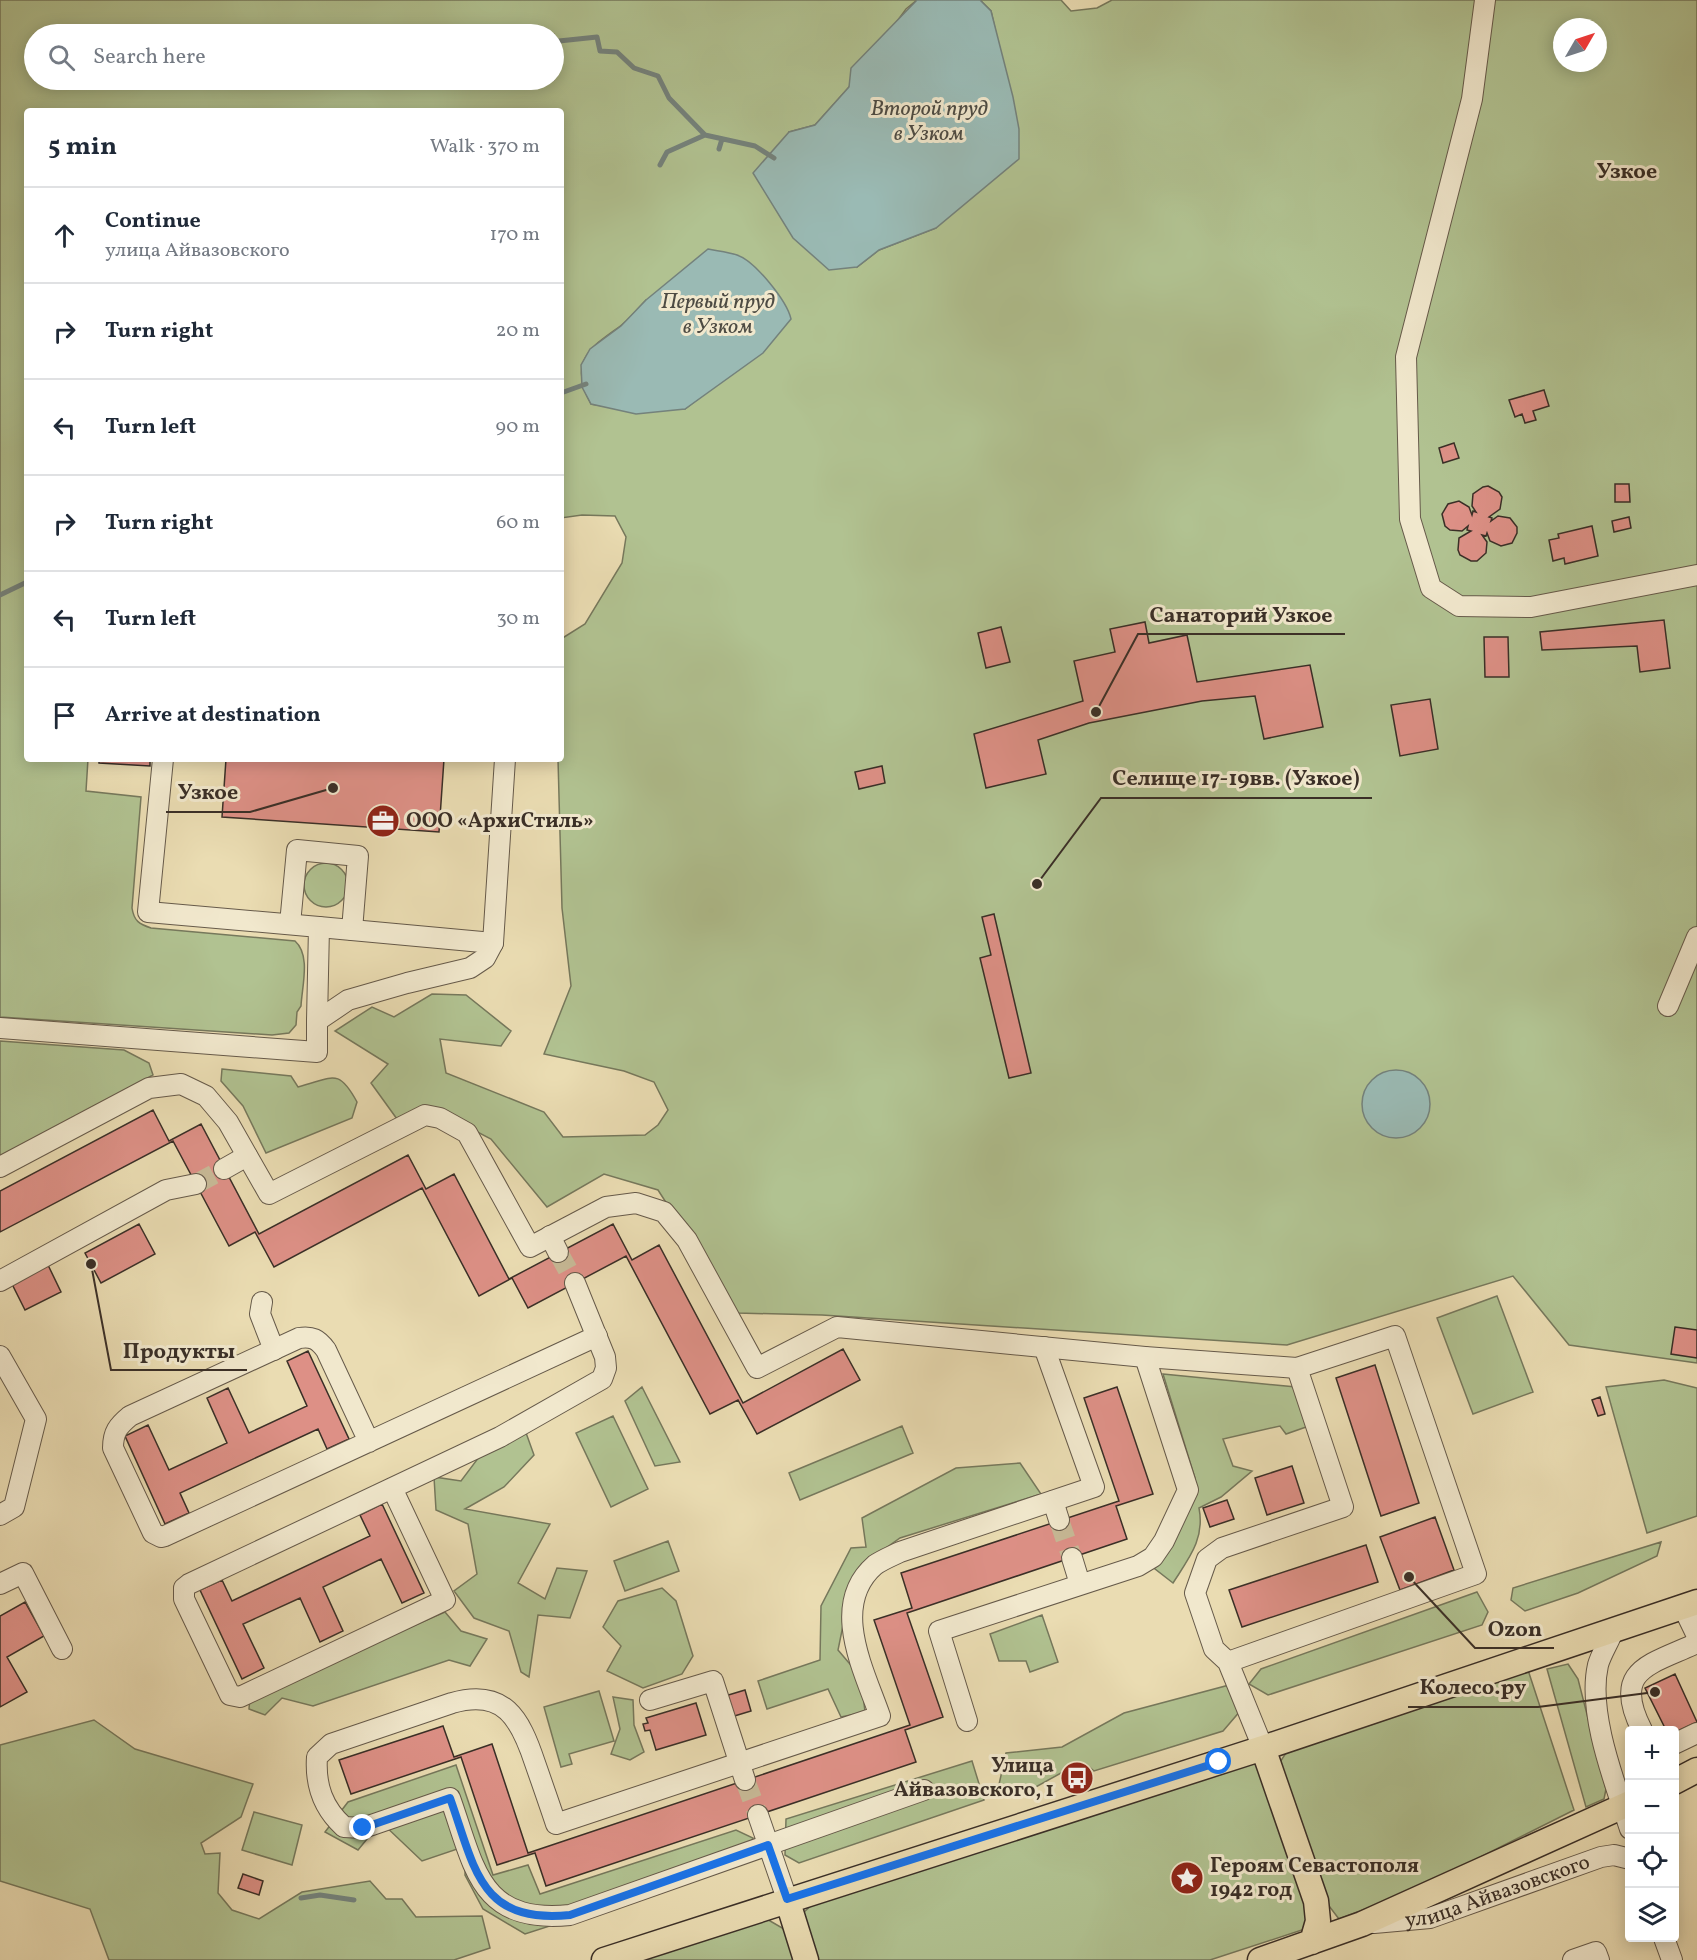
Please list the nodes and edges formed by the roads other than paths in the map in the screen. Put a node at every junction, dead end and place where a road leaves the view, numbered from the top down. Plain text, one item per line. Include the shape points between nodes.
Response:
1 (1485, 0) edge
2 (1697, 575) edge
3 (162, 762) edge
4 (505, 762) edge
5 (290, 924) junction
6 (319, 927) junction
7 (352, 930) junction
8 (1697, 937) edge
9 (493, 943) junction
10 (1668, 1006) dead end
11 (317, 1021) junction
12 (0, 1028) edge
13 (247, 1156) junction
14 (0, 1167) edge
15 (224, 1168) tunnel mouth
16 (196, 1184) tunnel mouth
17 (0, 1281) edge
18 (575, 1283) tunnel mouth
19 (262, 1302) dead end
20 (597, 1336) junction
21 (1044, 1347) junction
22 (274, 1350) junction
23 (0, 1356) edge
24 (1144, 1357) junction
25 (1297, 1368) junction
26 (369, 1442) junction
27 (392, 1488) junction
28 (1053, 1501) junction
29 (0, 1515) edge
30 (1059, 1521) tunnel mouth
31 (1071, 1558) tunnel mouth
32 (0, 1584) edge
33 (1080, 1584) junction
34 (1690, 1604) edge
35 (1613, 1631) junction
36 (1697, 1636) edge
37 (1697, 1643) edge
38 (62, 1649) dead end
39 (1228, 1662) junction
40 (650, 1700) dead end
41 (967, 1721) dead end
42 (1640, 1726) edge
43 (1697, 1733) edge
44 (1679, 1742) edge
45 (1263, 1748) junction
46 (1697, 1770) edge
47 (742, 1772) junction
48 (1678, 1780) edge
49 (924, 1790) dead end
50 (1625, 1806) edge
51 (1625, 1814) edge
52 (758, 1815) tunnel mouth
53 (768, 1845) junction
54 (1625, 1858) edge
55 (787, 1899) junction
56 (1362, 1924) junction
57 (1312, 1942) junction
58 (1665, 1942) edge
59 (604, 1960) edge
60 (806, 1960) edge
61 (1260, 1960) edge
62 (1573, 1960) edge
63 (1599, 1960) edge
64 (1672, 1960) edge

1 - 2 street via 1472,99 1406,357 1410,519 1431,588 1460,606 1531,607
3 - 5 street via 148,912
4 - 9 street
5 - 6 street
5 - 7 street via 297,850 358,856
6 - 7 street
6 - 11 street
7 - 9 street
8 - 10 street
9 - 11 street via 485,958 470,968 348,1000
11 - 12 street via 317,1052
13 - 14 street via 228,1122 206,1096 181,1084 148,1088
13 - 15 street
13 - 21 street via 269,1194 425,1115 440,1118 467,1133 530,1247 554,1244 606,1207 636,1203 664,1212 687,1240 758,1368 837,1327
16 - 17 street via 166,1190
18 - 20 street
19 - 22 street via 260,1314
20 - 26 street
20 - 27 street via 605,1357 602,1379 500,1437
21 - 24 street
21 - 28 street via 1094,1487
22 - 26 street via 299,1338 309,1336 318,1340
22 - 26 street via 130,1416 117,1427 113,1448 156,1536 165,1536
23 - 29 street via 36,1419 14,1507
24 - 25 street
24 - 33 street via 1188,1490 1173,1526 1153,1557 1138,1566
25 - 39 street via 1343,1507 1222,1548 1207,1559 1196,1593 1214,1649
25 - 39 street via 1395,1336 1476,1575
27 - 27 street via 184,1588 184,1599 230,1695 240,1697 445,1600
28 - 30 street
28 - 47 street via 900,1552 876,1565 858,1587 852,1612 854,1641 880,1716
31 - 33 street
32 - 38 street via 23,1573
33 - 41 street via 939,1632
34 - 35 main road
34 - 36 street
35 - 45 main road
35 - 50 street via 1598,1665 1596,1702
37 - 42 street via 1640,1670 1629,1689
39 - 45 street
40 - 47 street via 713,1681
43 - 44 street
45 - 55 main road
45 - 57 main road via 1316,1901 1318,1922
46 - 48 main road
47 - 53 street via 556,1824 516,1718 487,1699 468,1698 331,1744 317,1757 315,1778 329,1814 344,1827 363,1828 450,1798 479,1880 495,1900 518,1913 543,1918 570,1915
49 - 53 street
51 - 56 main road, улица Айвазовского
52 - 53 street
53 - 55 street
54 - 56 street, улица Айвазовского via 1601,1857 1430,1918
55 - 59 main road
55 - 60 main road
56 - 57 main road, улица Айвазовского
57 - 61 main road, улица Айвазовского
58 - 64 street
62 - 63 street via 1596,1952

